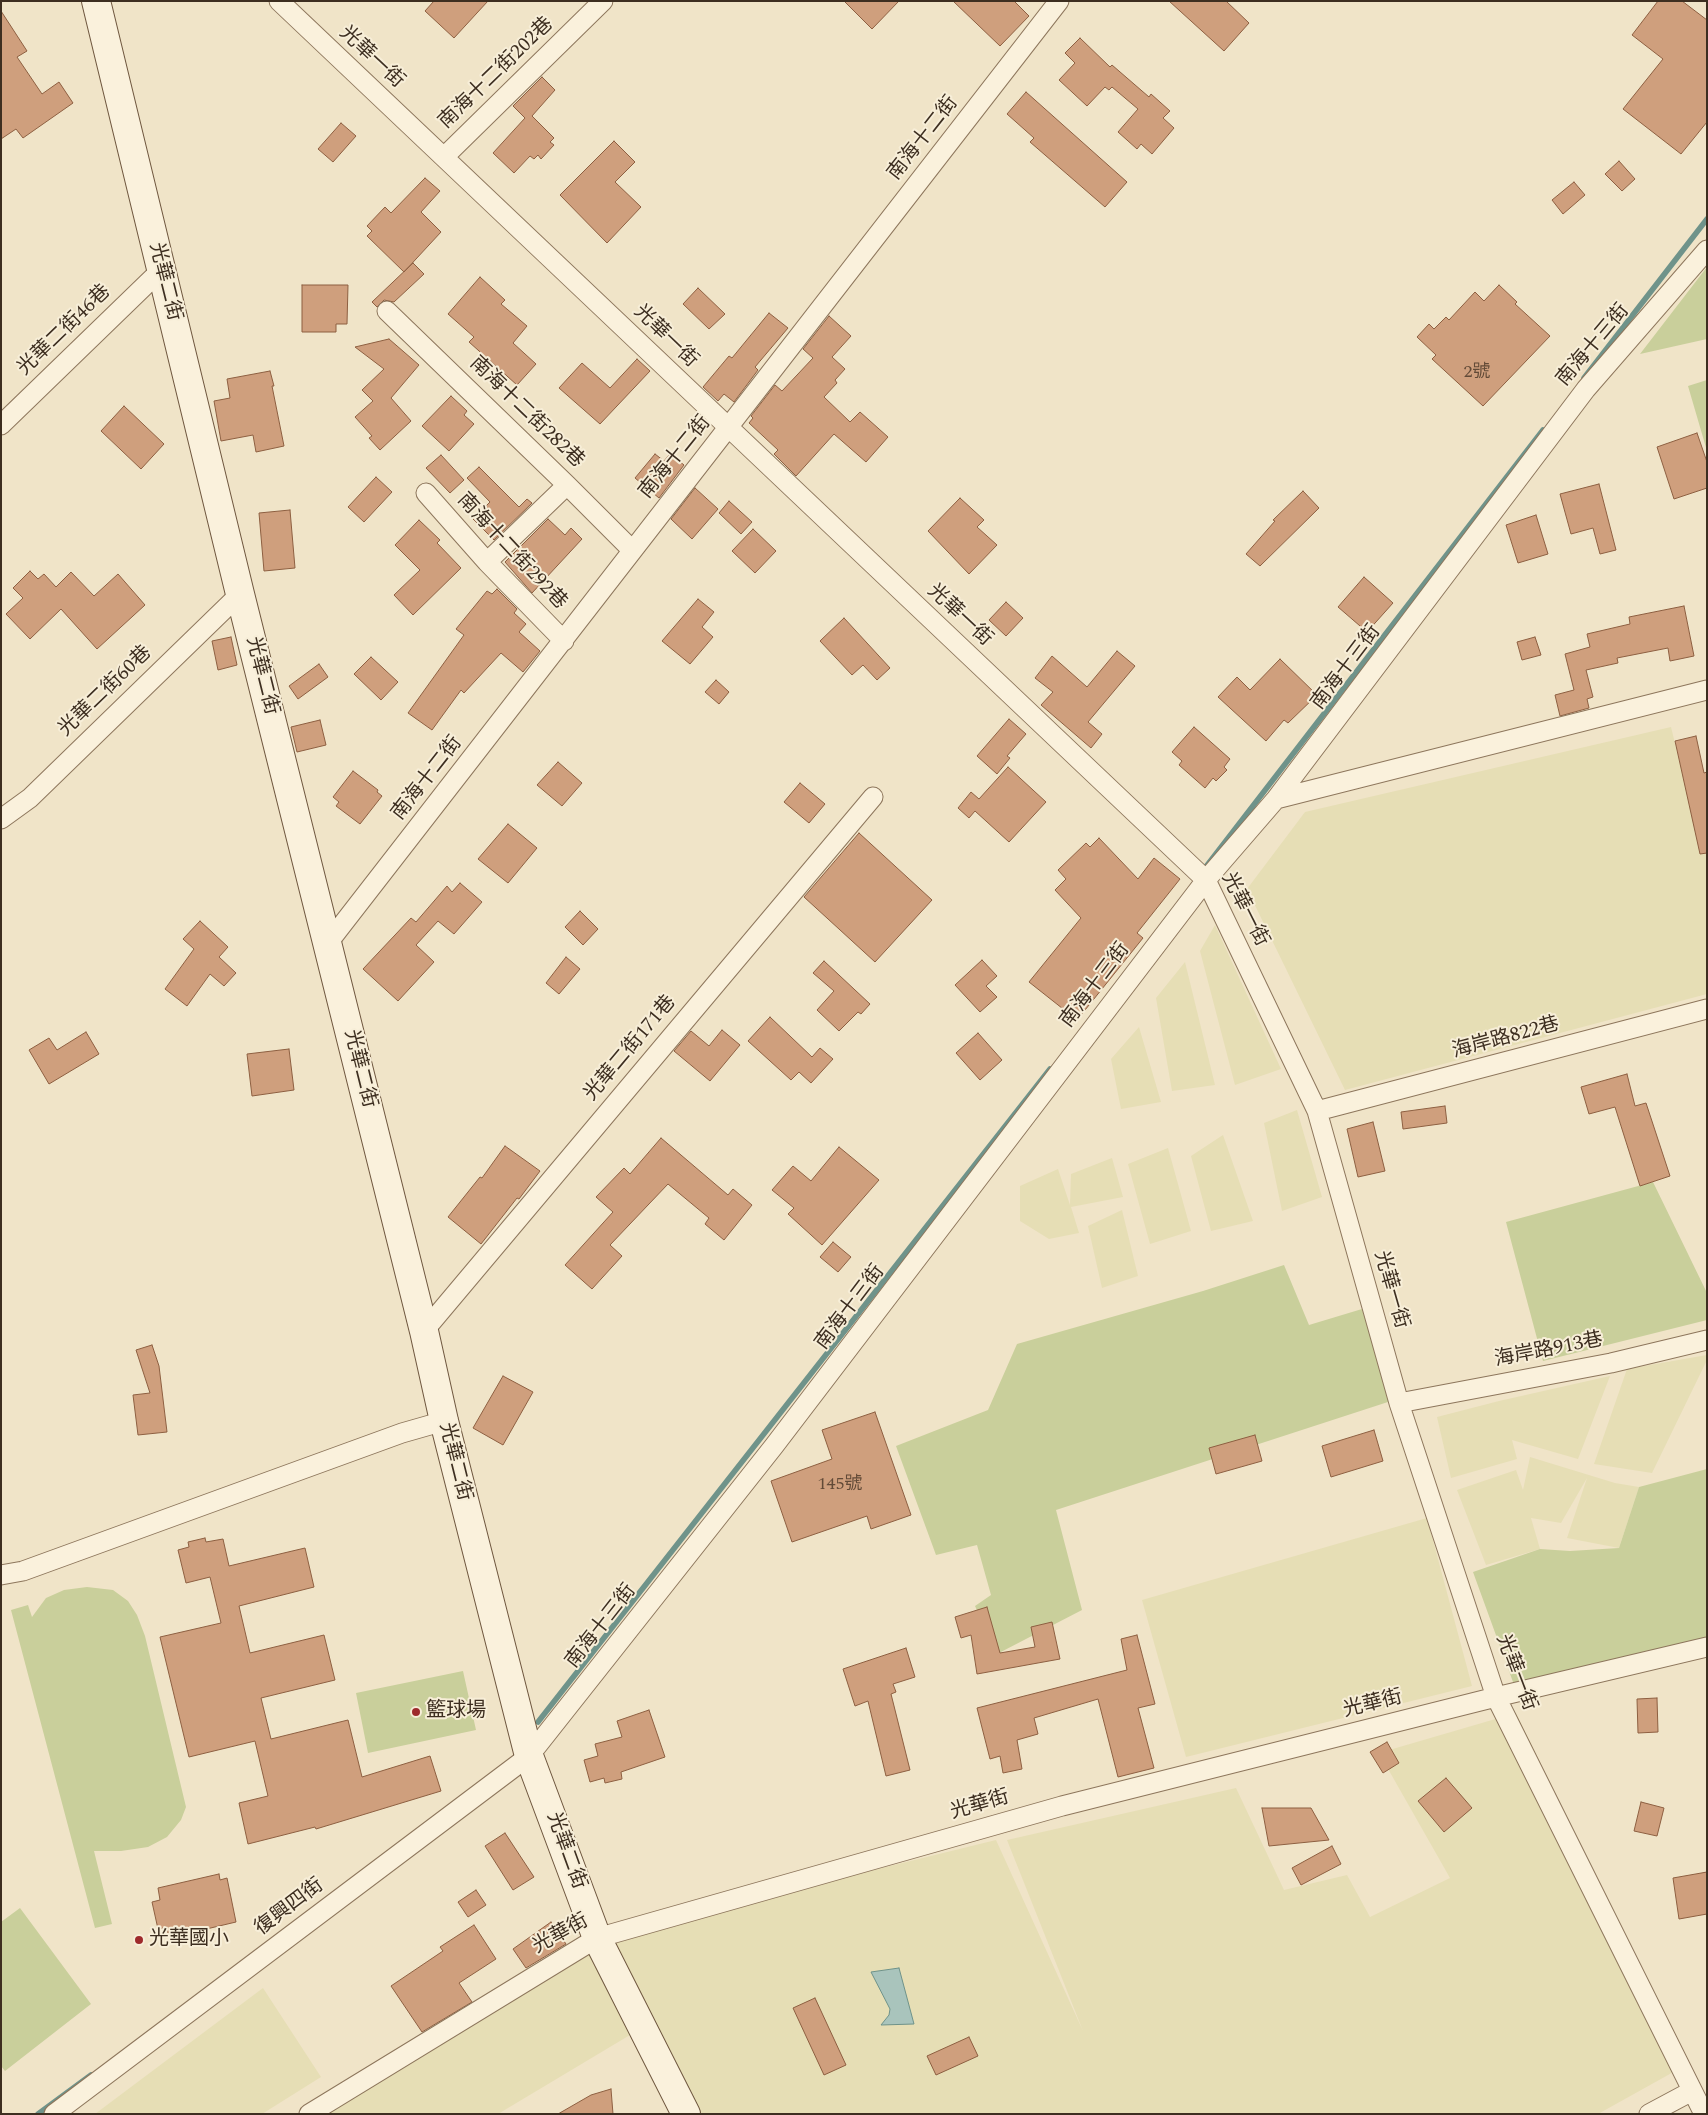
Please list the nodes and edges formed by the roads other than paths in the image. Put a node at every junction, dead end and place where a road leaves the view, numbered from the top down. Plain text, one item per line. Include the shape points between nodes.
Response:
1 (96, 1) edge
2 (279, 1) edge
3 (603, 1) edge
4 (1059, 1) edge
5 (444, 157) junction
6 (1707, 250) edge
7 (161, 270) junction
8 (387, 311) dead end
9 (1, 425) edge
10 (728, 429) junction
11 (568, 484) junction
12 (426, 492) dead end
13 (632, 550) junction
14 (487, 562) junction
15 (240, 594) junction
16 (564, 641) junction
17 (1707, 690) edge
18 (873, 797) dead end
19 (1276, 799) junction
20 (1, 819) edge
21 (1206, 880) junction
22 (328, 943) junction
23 (1707, 1009) edge
24 (1317, 1112) junction
25 (424, 1331) junction
26 (1707, 1340) edge
27 (1399, 1403) junction
28 (444, 1421) junction
29 (1, 1575) edge
30 (1707, 1647) edge
31 (1496, 1697) junction
32 (530, 1756) junction
33 (597, 1938) junction
34 (1692, 2091) junction
35 (54, 2114) edge
36 (309, 2114) edge
37 (686, 2114) edge
38 (1649, 2114) edge
39 (1704, 2114) edge

1 - 7 street, 光華二街
2 - 5 street, 光華一街
3 - 5 street, 南海十二街202巷
4 - 10 street, 南海十二街
5 - 10 street, 光華一街
6 - 19 street, 南海十三街 via 1586,389
7 - 9 street, 光華二街46巷
7 - 15 street, 光華二街
8 - 11 street, 南海十二街282巷
10 - 13 street, 南海十二街
10 - 21 street, 光華一街
11 - 13 street, 南海十二街282巷
11 - 14 street
12 - 14 street, 南海十二街292巷
13 - 16 street, 南海十二街
14 - 16 street, 南海十二街292巷
15 - 20 street, 光華二街60巷 via 30,798
15 - 22 street, 光華二街
16 - 22 street, 南海十二街
17 - 19 street
18 - 25 street, 光華二街171巷
19 - 21 street, 南海十三街
21 - 24 street, 光華一街
21 - 32 street, 南海十三街 via 774,1446
22 - 25 street, 光華二街
23 - 24 street, 海岸路822巷
24 - 27 street, 光華一街
25 - 28 street, 光華二街
26 - 27 street, 海岸路913巷 via 1611,1363
27 - 31 street, 光華一街
28 - 29 street via 402,1433 23,1571
28 - 32 street, 光華二街
30 - 31 street, 光華街
31 - 33 street, 光華街 via 1062,1806
31 - 34 street, 光華一街
32 - 33 street, 光華二街
32 - 35 street, 復興四街
33 - 36 street, 光華街
33 - 37 street, 光華二街
34 - 38 street
34 - 39 street, 光華一街

